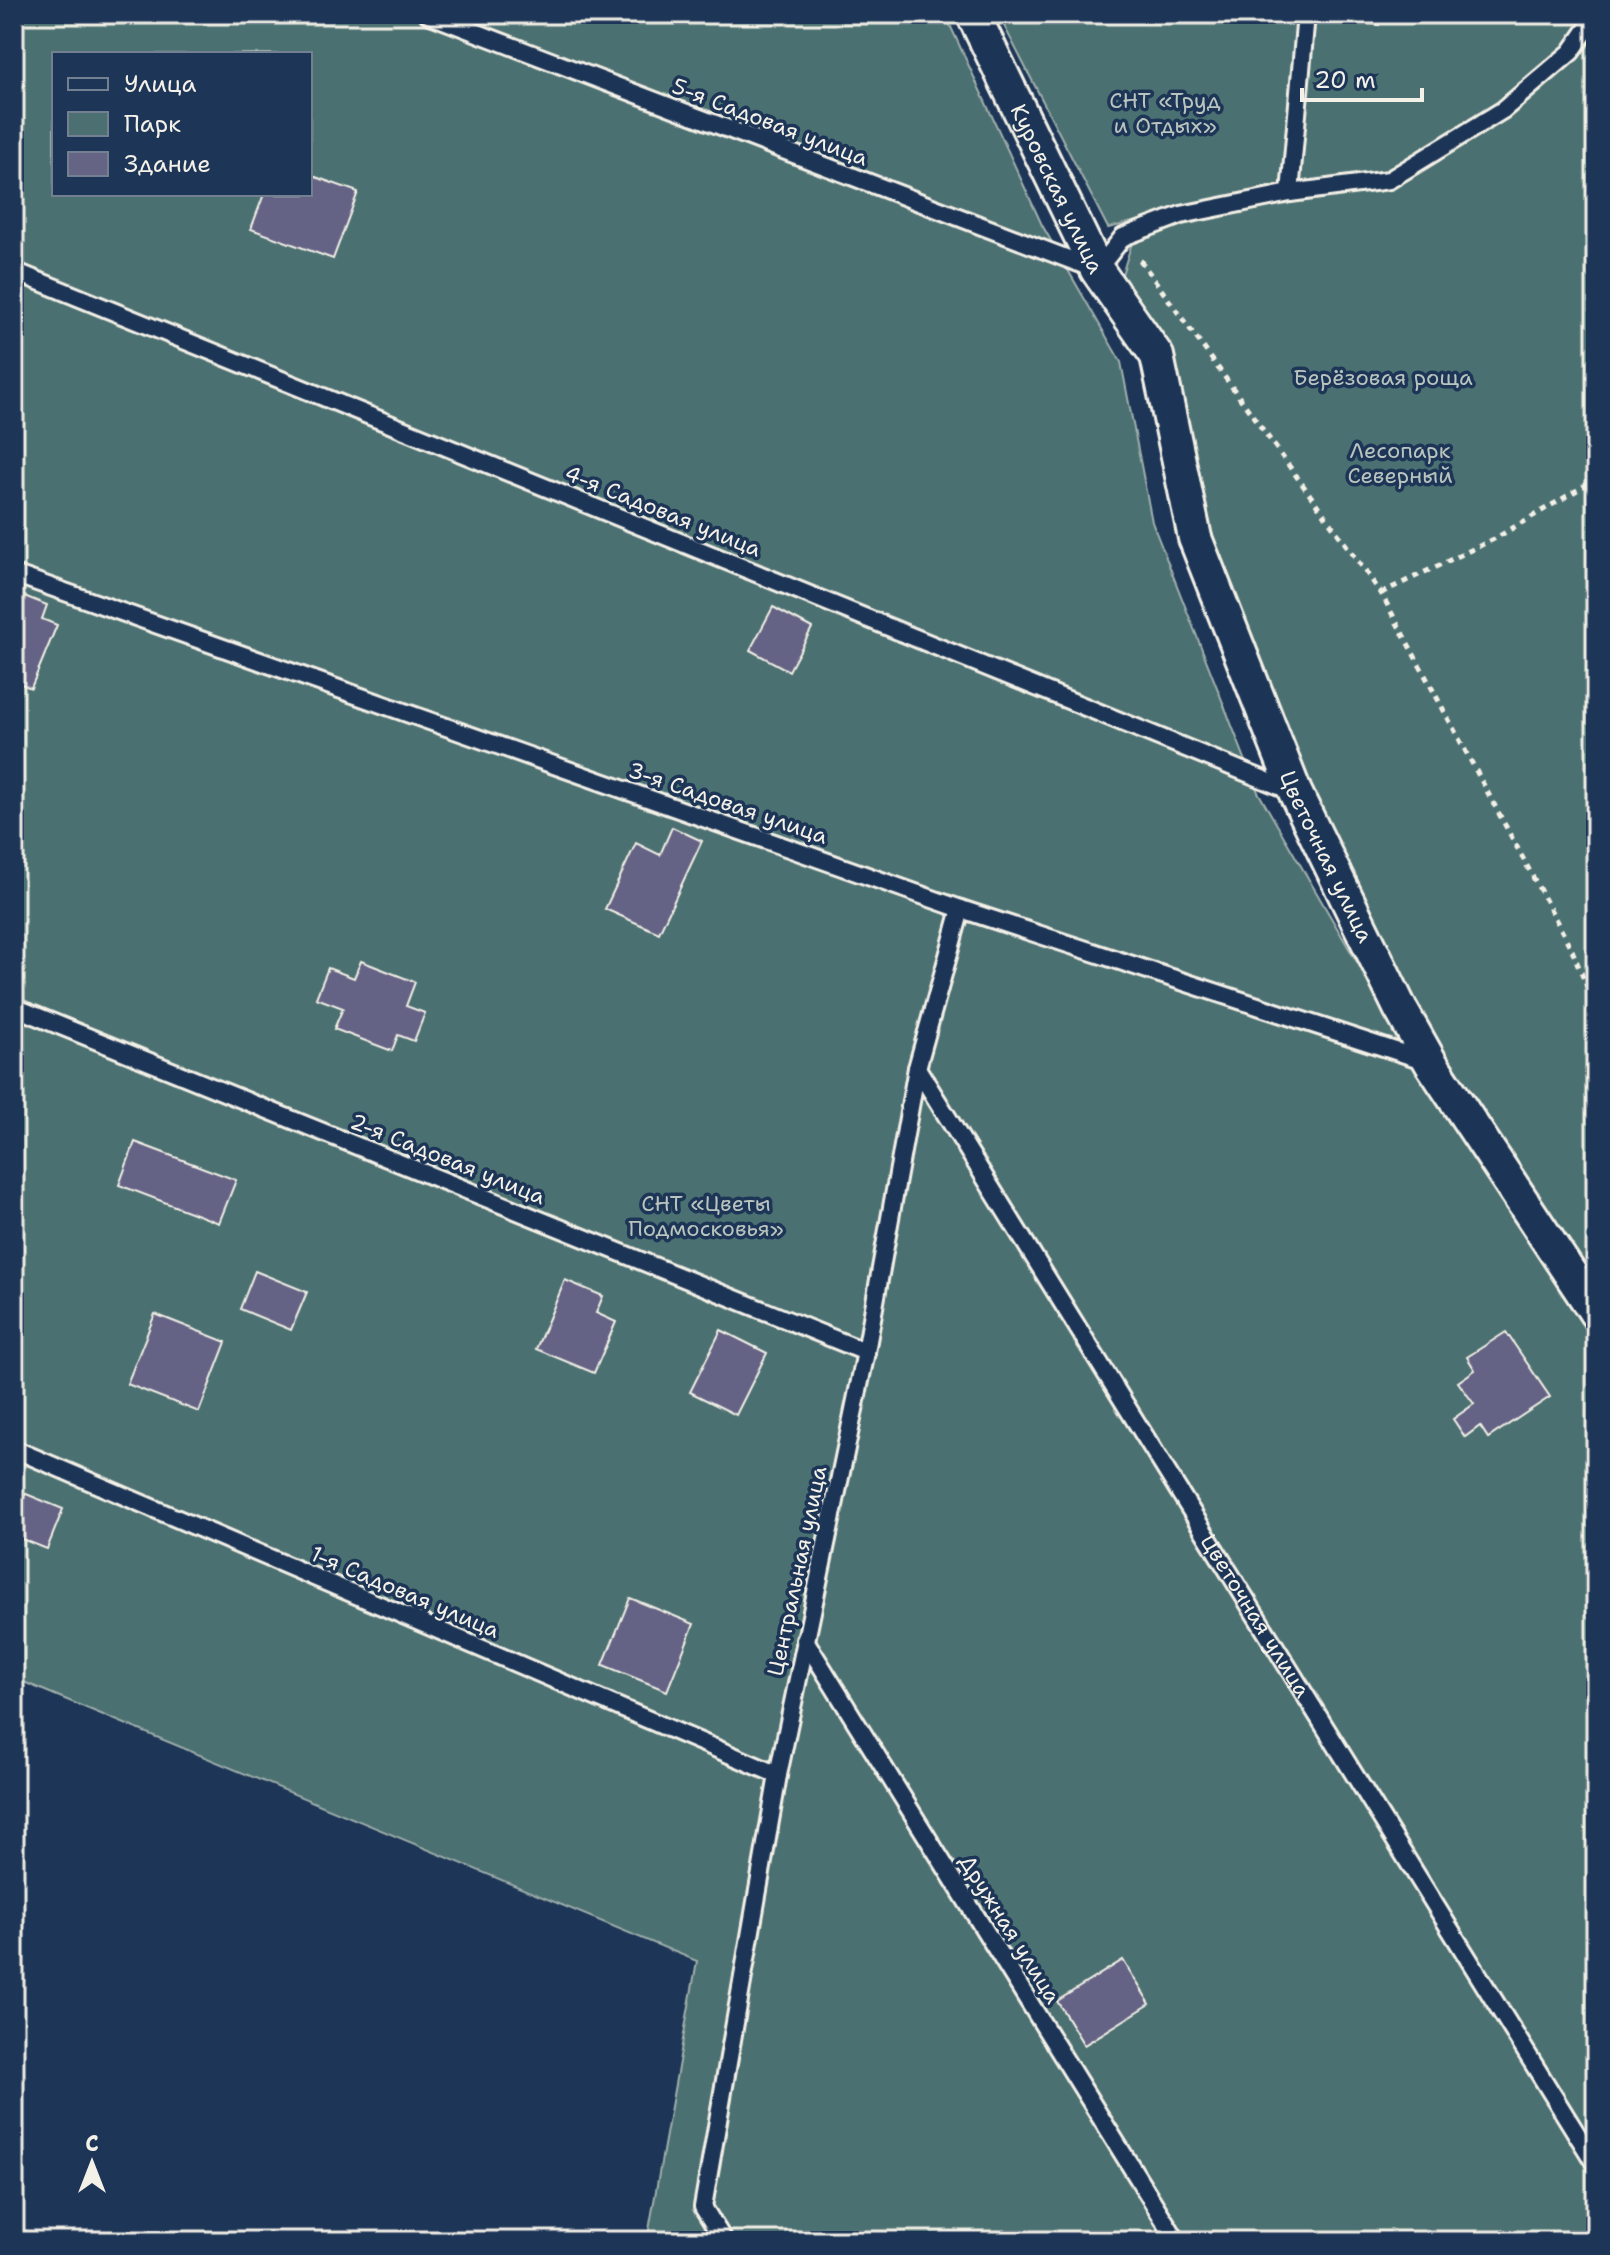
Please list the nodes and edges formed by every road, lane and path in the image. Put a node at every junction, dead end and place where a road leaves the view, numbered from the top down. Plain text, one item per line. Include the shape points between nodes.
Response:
1 (428, 14) edge
2 (973, 14) edge
3 (1306, 14) edge
4 (1596, 16) edge
5 (1290, 193) junction
6 (1123, 237) junction
7 (1097, 270) junction
8 (14, 271) edge
9 (1157, 356) joint
10 (1596, 479) edge
11 (14, 574) edge
12 (1381, 593) junction
13 (1295, 792) junction
14 (961, 909) junction
15 (14, 1007) edge
16 (1596, 1009) edge
17 (1431, 1063) junction
18 (917, 1068) junction
19 (1596, 1313) edge
20 (866, 1352) junction
21 (14, 1449) edge
22 (805, 1640) junction
23 (778, 1775) junction
24 (1596, 2165) edge
25 (724, 2241) edge
26 (1177, 2241) edge

1 - 7 lane, 5-я Садовая улица
2 - 7 street, Куровская улица
3 - 5 lane
4 - 5 lane via 1571,52 1503,110 1389,180
5 - 6 lane via 1181,215
6 - 7 lane
6 - 12 path
7 - 9 street, Куровская улица
8 - 13 lane, 4-я Садовая улица
9 - 13 street, Цветочная улица via 1195,538
10 - 12 path via 1494,539
11 - 14 lane, 3-я Садовая улица
12 - 16 path via 1572,950
13 - 17 street, Цветочная улица
14 - 17 lane, 3-я Садовая улица
14 - 18 lane, Центральная улица
15 - 20 lane, 2-я Садовая улица
17 - 19 street, Цветочная улица
18 - 20 lane, Центральная улица
18 - 24 lane, Цветочная улица
20 - 22 lane, Центральная улица
21 - 23 lane, 1-я Садовая улица
22 - 23 lane, Центральная улица
22 - 26 lane, Дружная улица
23 - 25 lane, Центральная улица via 703,2207

